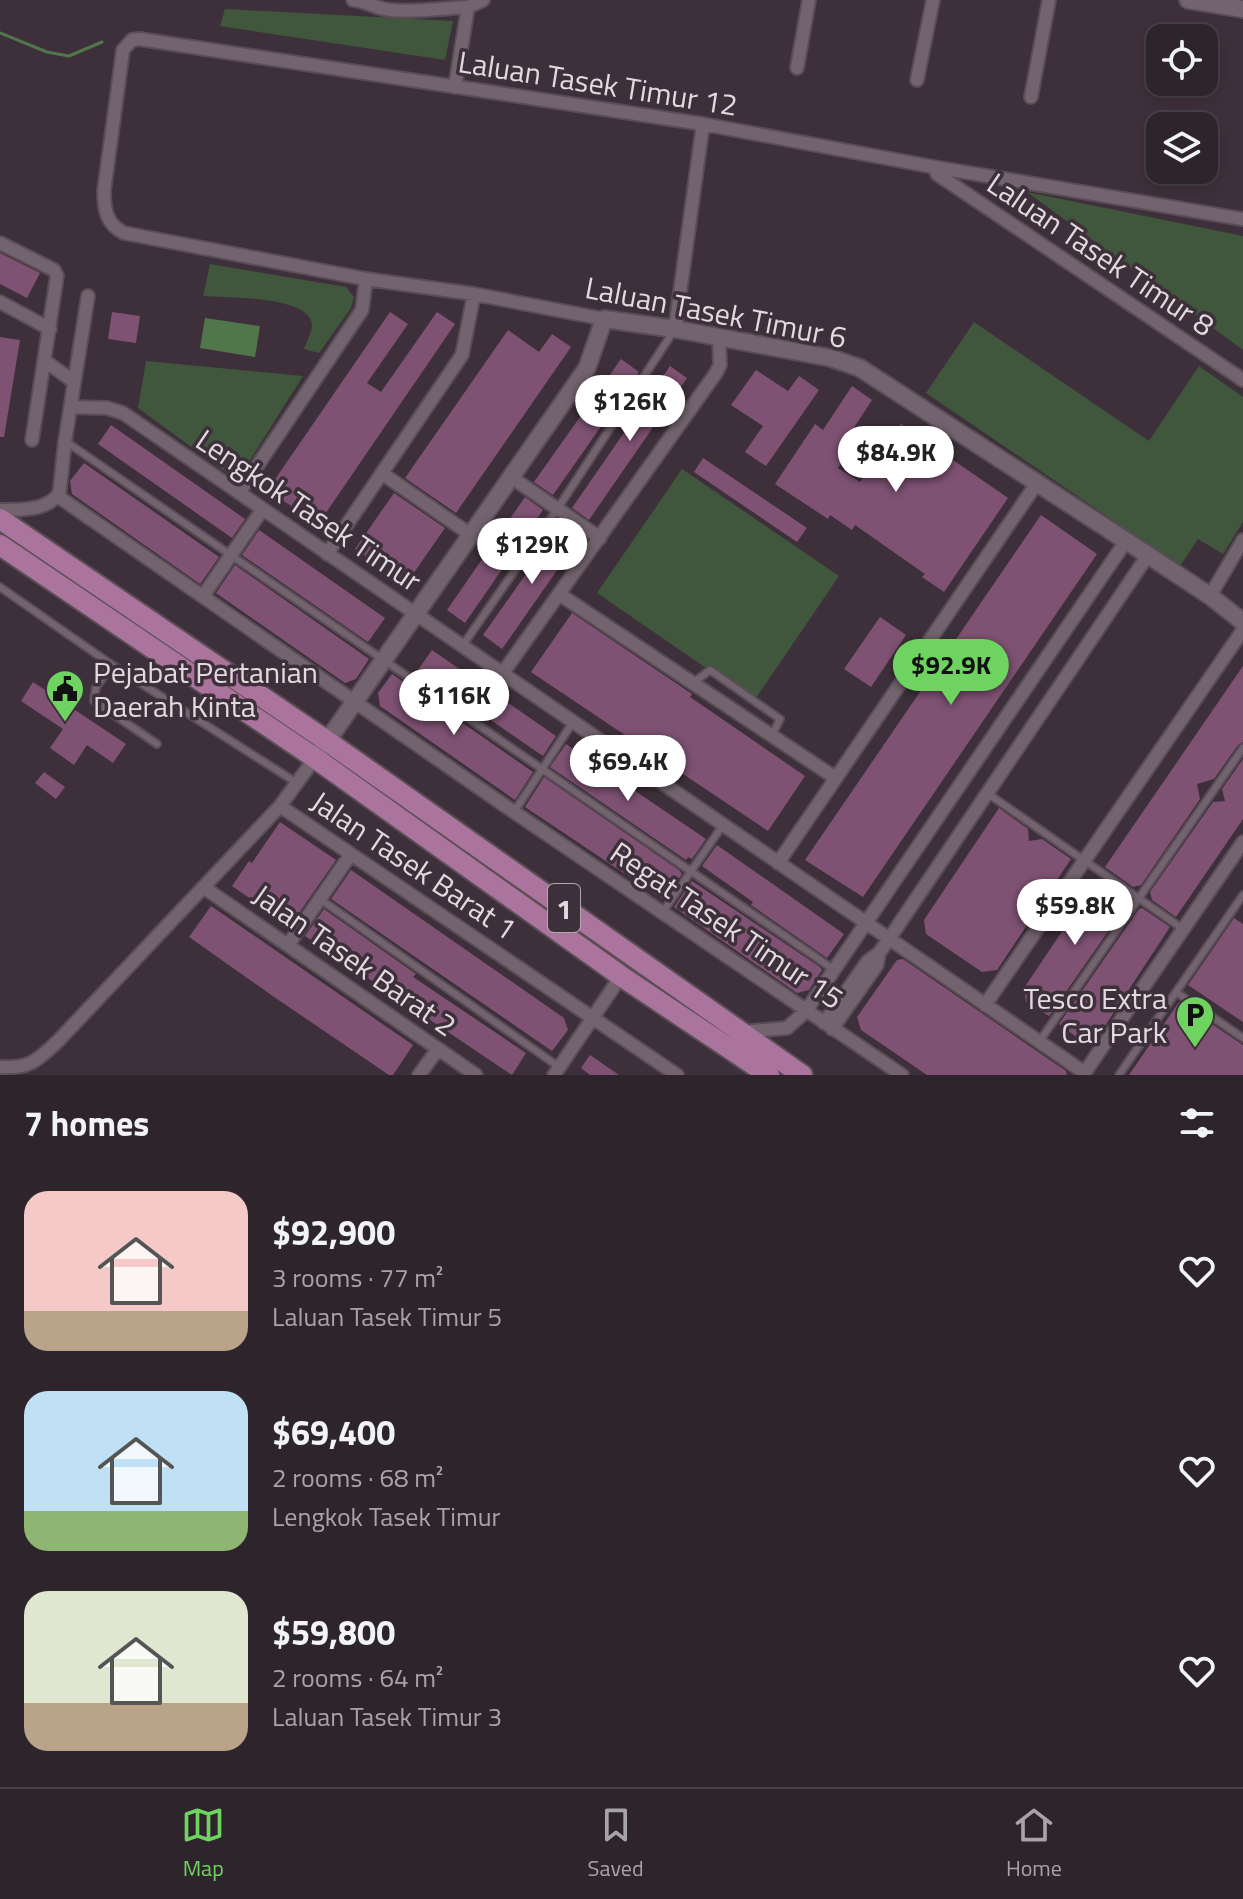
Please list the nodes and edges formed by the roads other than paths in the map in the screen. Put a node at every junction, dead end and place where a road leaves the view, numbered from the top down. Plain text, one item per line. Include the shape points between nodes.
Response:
1 (353, 0) edge
2 (365, 0) edge
3 (483, 0) edge
4 (809, 0) edge
5 (933, 0) edge
6 (1049, 0) edge
7 (1188, 0) edge
8 (468, 7) junction
9 (1243, 9) edge
10 (797, 68) dead end
11 (917, 80) dead end
12 (455, 87) junction
13 (1031, 97) dead end
14 (703, 124) junction
15 (934, 167) junction
16 (1243, 219) edge
17 (111, 224) joint
18 (0, 243) edge
19 (366, 279) junction
20 (474, 294) junction
21 (88, 296) dead end
22 (0, 302) edge
23 (604, 319) junction
24 (50, 329) junction
25 (675, 329) junction
26 (719, 338) junction
27 (45, 361) junction
28 (1243, 380) edge
29 (73, 381) junction
30 (71, 407) junction
31 (32, 440) dead end
32 (65, 441) junction
33 (383, 474) junction
34 (511, 477) junction
35 (1037, 483) junction
36 (239, 493) junction
37 (58, 495) junction
38 (558, 508) junction
39 (0, 510) edge
40 (262, 510) junction
41 (0, 519) edge
42 (471, 535) junction
43 (600, 538) junction
44 (1243, 540) edge
45 (1126, 541) junction
46 (0, 545) edge
47 (327, 554) junction
48 (1148, 555) junction
49 (231, 556) junction
50 (0, 587) edge
51 (559, 594) junction
52 (203, 596) junction
53 (1210, 596) junction
54 (415, 614) junction
55 (1243, 622) edge
56 (1243, 630) edge
57 (462, 647) junction
58 (383, 661) junction
59 (112, 665) junction
60 (502, 674) junction
61 (693, 683) junction
62 (354, 702) junction
63 (573, 722) junction
64 (772, 736) junction
65 (157, 744) dead end
66 (1243, 748) edge
67 (321, 749) junction
68 (543, 771) junction
69 (834, 777) junction
70 (297, 783) junction
71 (987, 793) junction
72 (280, 806) junction
73 (514, 812) junction
74 (723, 825) junction
75 (1243, 842) edge
76 (351, 854) junction
77 (1085, 860) junction
78 (778, 863) junction
79 (690, 872) junction
80 (205, 886) junction
81 (1243, 895) edge
82 (1139, 898) junction
83 (320, 899) junction
84 (662, 913) junction
85 (866, 923) junction
86 (1183, 929) junction
87 (889, 939) junction
88 (288, 945) junction
89 (833, 969) junction
90 (621, 976) junction
91 (1176, 992) junction
92 (985, 1005) junction
93 (806, 1011) junction
94 (594, 1016) junction
95 (828, 1026) junction
96 (742, 1032) junction
97 (1243, 1038) edge
98 (1039, 1042) junction
99 (438, 1049) junction
100 (0, 1067) edge
101 (556, 1071) edge
102 (1084, 1074) edge
103 (419, 1075) edge
104 (476, 1075) edge
105 (677, 1075) edge
106 (769, 1075) edge
107 (802, 1075) edge
108 (902, 1075) edge
109 (1119, 1075) edge

1 - 2 street
2 - 8 street via 394,11
3 - 8 street
4 - 10 street
5 - 11 street
6 - 13 street
7 - 9 street
8 - 12 street
12 - 14 street, Laluan Tasek Timur 12
12 - 17 street, Laluan Tasek Timur 12 via 132,40 123,50 104,191
14 - 15 street, Laluan Tasek Timur 12
14 - 25 street
15 - 16 street, Laluan Tasek Timur 12
15 - 28 street, Laluan Tasek Timur 8 via 937,174
17 - 19 street, Laluan Tasek Timur 6 via 124,233
18 - 24 street via 56,273
19 - 20 street, Laluan Tasek Timur 6
19 - 36 street via 362,310
20 - 23 street, Laluan Tasek Timur 6
20 - 33 street via 462,355
21 - 29 street
22 - 24 street
23 - 25 street, Laluan Tasek Timur 6
23 - 34 street via 587,368
24 - 27 street
25 - 26 street, Laluan Tasek Timur 6
25 - 38 lane
26 - 35 street, Laluan Tasek Timur 6 via 860,368
26 - 43 street via 716,373
27 - 29 street
27 - 31 street
29 - 30 street
30 - 32 street
30 - 36 street, Lengkok Tasek Timur via 123,413
32 - 37 street
32 - 49 lane
33 - 42 street
33 - 47 street
34 - 38 street
34 - 42 street
35 - 45 street, Laluan Tasek Timur 6
35 - 69 street
36 - 40 street, Lengkok Tasek Timur
37 - 39 street via 36,508
37 - 52 street, Regat Tasek Timur 15
38 - 43 street
38 - 57 lane
40 - 47 street, Lengkok Tasek Timur
40 - 49 street
41 - 67 main road, 1
42 - 54 street
43 - 51 street
44 - 53 street
45 - 48 street, Laluan Tasek Timur 6
45 - 85 street
46 - 67 main road, 1
47 - 54 street, Lengkok Tasek Timur
48 - 53 street, Laluan Tasek Timur 6
48 - 71 street
49 - 52 street
49 - 58 lane
50 - 59 lane
51 - 60 street
51 - 61 street
52 - 62 street, Regat Tasek Timur 15
53 - 55 street, Laluan Tasek Timur 6
54 - 57 street, Lengkok Tasek Timur
54 - 58 street
56 - 77 street
57 - 60 street, Lengkok Tasek Timur
58 - 62 street
58 - 68 lane
59 - 65 lane via 96,687 94,701
59 - 70 lane
60 - 63 street, Lengkok Tasek Timur
61 - 64 street
61 - 64 lane via 710,670 780,719
62 - 67 street
62 - 73 street, Regat Tasek Timur 15
63 - 68 lane
63 - 74 street, Lengkok Tasek Timur
64 - 69 street
66 - 82 lane
67 - 70 street
67 - 90 main road, 1
67 - 96 main road, 1
68 - 73 lane
68 - 79 lane
69 - 78 street
70 - 72 street
71 - 77 lane
71 - 87 street
72 - 76 street, Jalan Tasek Barat 1
72 - 80 street
73 - 84 street, Regat Tasek Timur 15
74 - 78 street, Lengkok Tasek Timur
74 - 79 lane
75 - 86 street
76 - 83 street
76 - 94 street, Jalan Tasek Barat 1
77 - 82 lane
77 - 92 street
78 - 85 street, Lengkok Tasek Timur
79 - 84 lane
79 - 89 lane
80 - 88 street, Jalan Tasek Barat 2
80 - 100 street via 37,1060 24,1067
81 - 91 lane
82 - 86 lane
82 - 98 lane
83 - 88 street
83 - 101 lane
84 - 93 street, Regat Tasek Timur 15
85 - 87 street, Lengkok Tasek Timur
85 - 89 street
86 - 102 street
87 - 92 street, Lengkok Tasek Timur
87 - 95 street via 877,965
88 - 99 street, Jalan Tasek Barat 2
89 - 93 street
90 - 94 street
90 - 106 main road, 1
91 - 97 lane
91 - 109 lane
92 - 98 street, Lengkok Tasek Timur
93 - 95 street, Regat Tasek Timur 15
93 - 96 street via 787,1028
94 - 101 street
94 - 105 street, Jalan Tasek Barat 1
95 - 108 street, Regat Tasek Timur 15
96 - 107 main road, 1
98 - 102 street, Lengkok Tasek Timur
99 - 103 street
99 - 104 street, Jalan Tasek Barat 2

